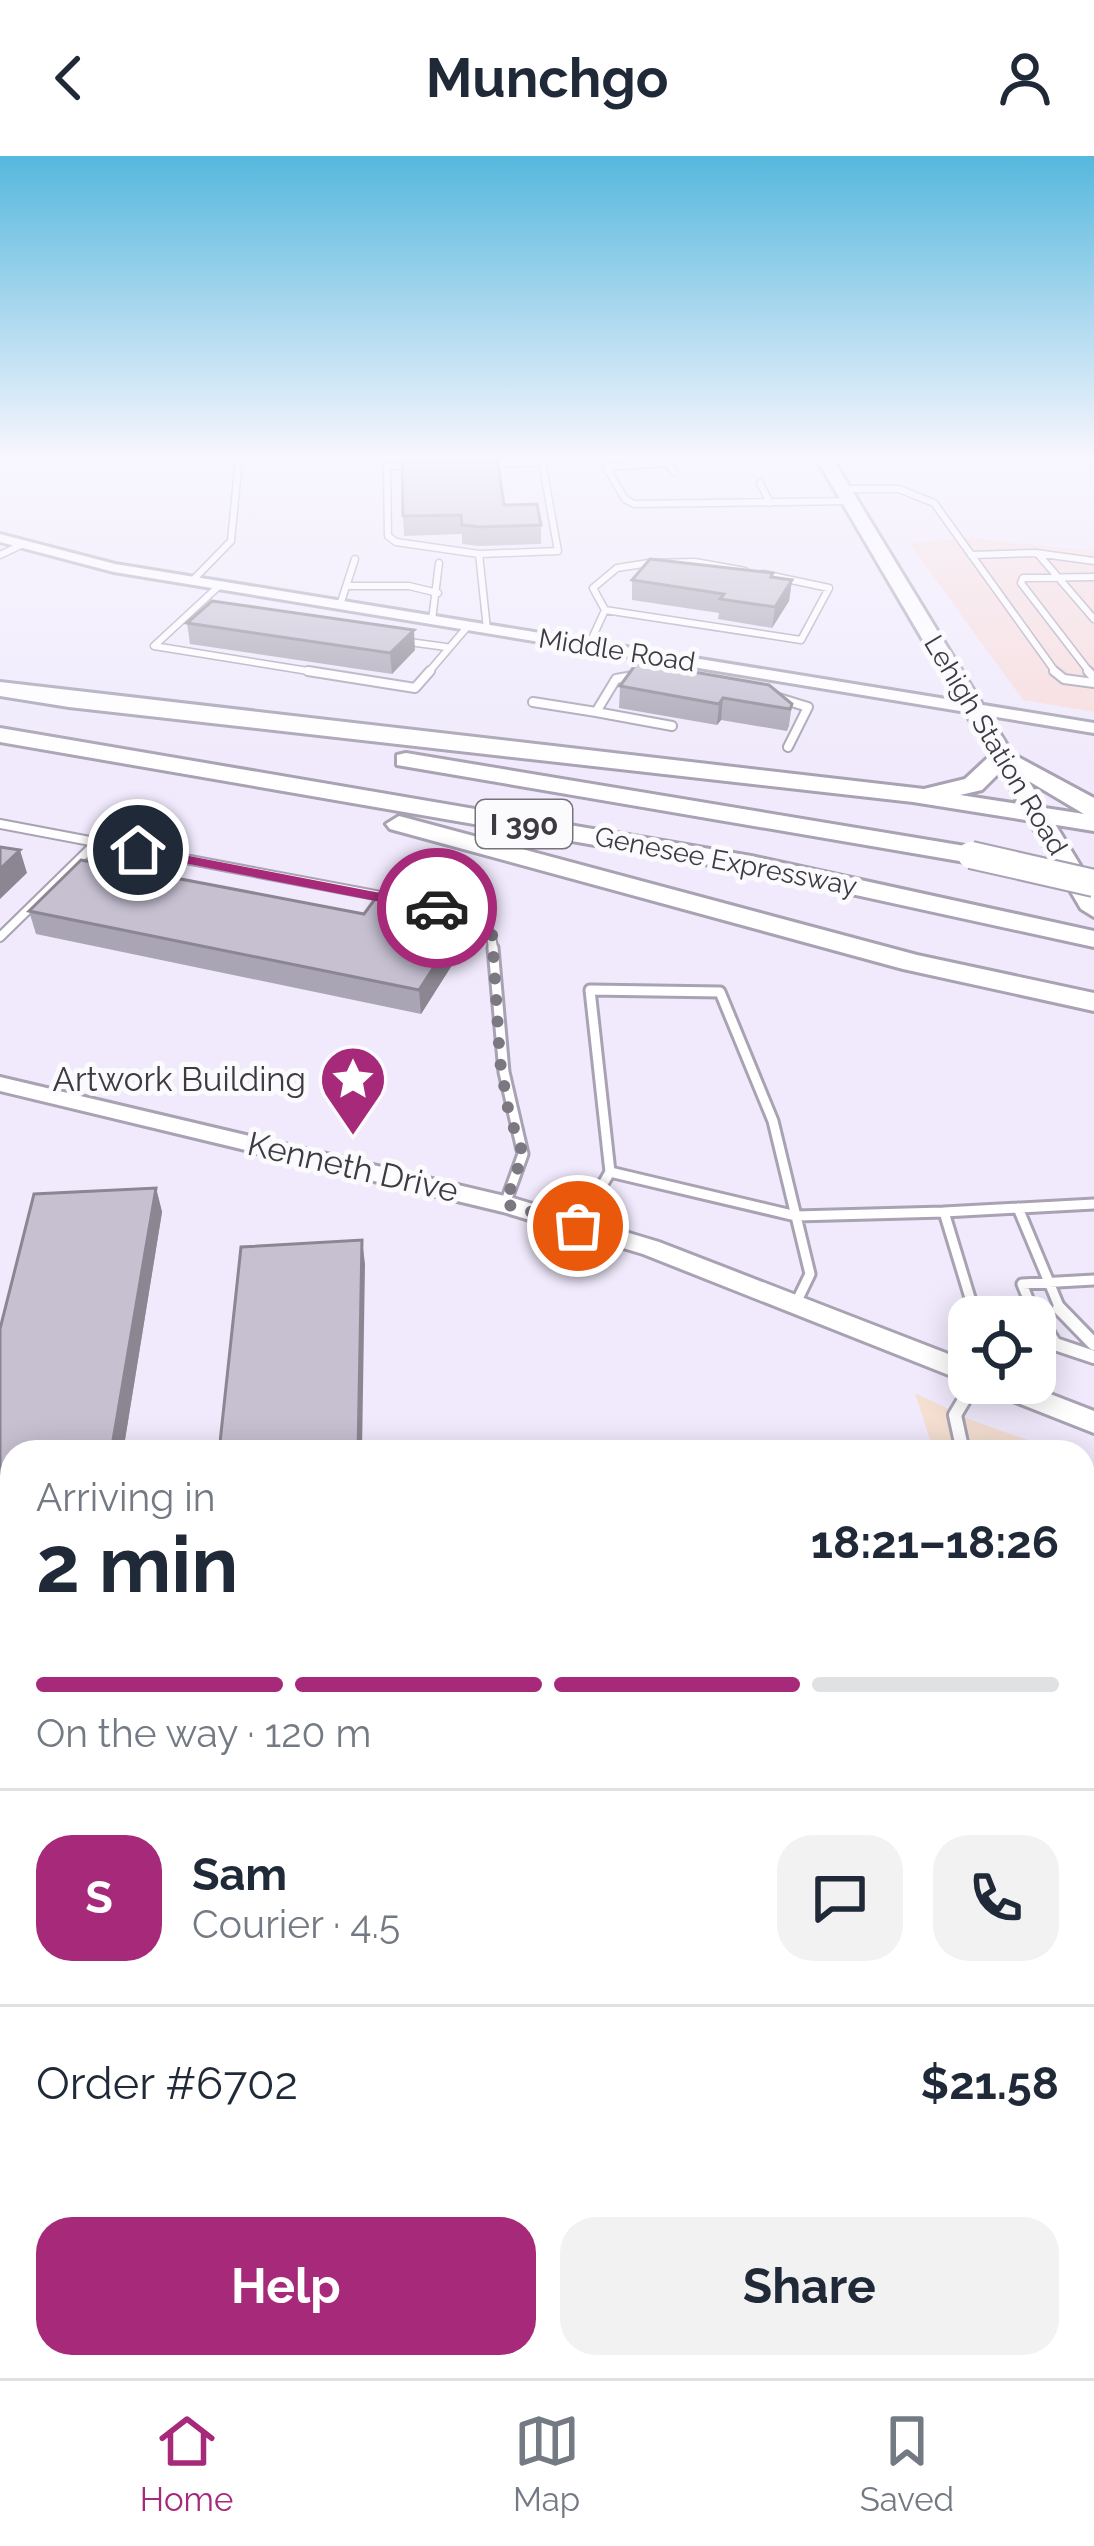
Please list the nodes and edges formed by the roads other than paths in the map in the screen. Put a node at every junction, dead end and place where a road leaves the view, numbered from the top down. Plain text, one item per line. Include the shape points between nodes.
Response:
1 (90, 562) edge
2 (211, 562) edge
3 (355, 562) edge
4 (480, 562) edge
5 (886, 562) edge
6 (975, 562) edge
7 (1045, 562) edge
8 (439, 563) dead end
9 (1060, 577) junction
10 (1094, 577) edge
11 (192, 581) junction
12 (220, 585) junction
13 (350, 586) junction
14 (438, 593) junction
15 (340, 605) junction
16 (605, 610) junction
17 (195, 611) junction
18 (218, 614) edge
19 (1094, 619) edge
20 (432, 620) junction
21 (468, 626) junction
22 (487, 629) junction
23 (400, 640) edge
24 (589, 646) junction
25 (446, 647) junction
26 (695, 663) junction
27 (641, 675) edge
28 (683, 680) edge
29 (1094, 681) edge
30 (0, 689) edge
31 (750, 692) edge
32 (47, 696) junction
33 (532, 701) dead end
34 (975, 709) junction
35 (596, 712) junction
36 (673, 726) dead end
37 (1094, 728) edge
38 (0, 734) edge
39 (68, 747) junction
40 (788, 747) dead end
41 (1003, 756) junction
42 (913, 795) junction
43 (1094, 809) edge
44 (1037, 813) junction
45 (1094, 823) edge
46 (0, 824) edge
47 (97, 842) junction
48 (1094, 883) edge
49 (415, 903) edge
50 (438, 908) edge
51 (1094, 909) edge
52 (0, 937) edge
53 (1094, 939) edge
54 (1094, 1003) edge
55 (0, 1084) edge
56 (610, 1172) junction
57 (505, 1204) junction
58 (1094, 1204) edge
59 (1018, 1208) junction
60 (944, 1212) junction
61 (796, 1216) junction
62 (578, 1226) junction
63 (1094, 1280) edge
64 (1049, 1282) junction
65 (970, 1296) edge
66 (795, 1305) junction
67 (1094, 1344) edge
68 (1094, 1357) edge
69 (948, 1365) edge
70 (956, 1404) edge
71 (1048, 1404) edge
72 (1094, 1422) edge
73 (958, 1440) edge

1 - 11 street, Middle Road
2 - 11 lane
3 - 13 lane
4 - 22 lane
5 - 34 main road, Lehigh Station Road
6 - 29 lane via 1050,668 1064,679
7 - 9 lane
8 - 14 lane
9 - 10 lane
9 - 19 lane
9 - 29 lane via 1021,583
11 - 12 street, Middle Road
12 - 15 street, Middle Road
12 - 17 lane
13 - 14 lane
13 - 15 lane
14 - 20 lane
15 - 20 street, Middle Road
16 - 16 lane via 593,588 617,568 649,563 695,562 829,588 800,640
16 - 24 lane
17 - 18 lane
17 - 25 lane via 154,646 415,688
20 - 21 street, Middle Road
21 - 22 street, Middle Road
21 - 25 lane
22 - 24 street, Middle Road
23 - 25 lane
24 - 26 street, Middle Road
26 - 28 lane
26 - 34 street, Middle Road
27 - 35 lane via 616,679
30 - 32 highway, Genesee Expressway / I 390
31 - 40 lane via 808,707
32 - 42 highway
32 - 48 highway, Genesee Expressway / I 390, bridge
33 - 35 lane
34 - 37 street, Middle Road
34 - 41 main road, Lehigh Station Road
35 - 36 lane
38 - 39 highway, Genesee Expressway / I 390
39 - 53 highway, Genesee Expressway / I 390 via 612,839
39 - 54 highway
41 - 42 highway via 973,785
41 - 43 highway
41 - 44 main road, Lehigh Station Road
42 - 44 highway
44 - 45 highway
44 - 51 main road, Lehigh Station Road
46 - 47 lane
47 - 49 lane
47 - 52 lane
50 - 57 lane via 482,921 492,933 500,1061 523,1154
55 - 57 street, Kenneth Drive
56 - 61 lane
56 - 61 lane via 590,990 720,992 773,1121
56 - 62 lane
57 - 62 street, Kenneth Drive
58 - 59 lane
59 - 60 lane
59 - 64 lane
60 - 61 lane
60 - 65 lane
61 - 66 lane via 810,1274
62 - 66 street, Kenneth Drive
63 - 64 lane
64 - 67 lane via 1073,1332
64 - 68 lane via 1022,1284 1042,1335
66 - 69 street, Kenneth Drive
70 - 73 lane
71 - 72 street

